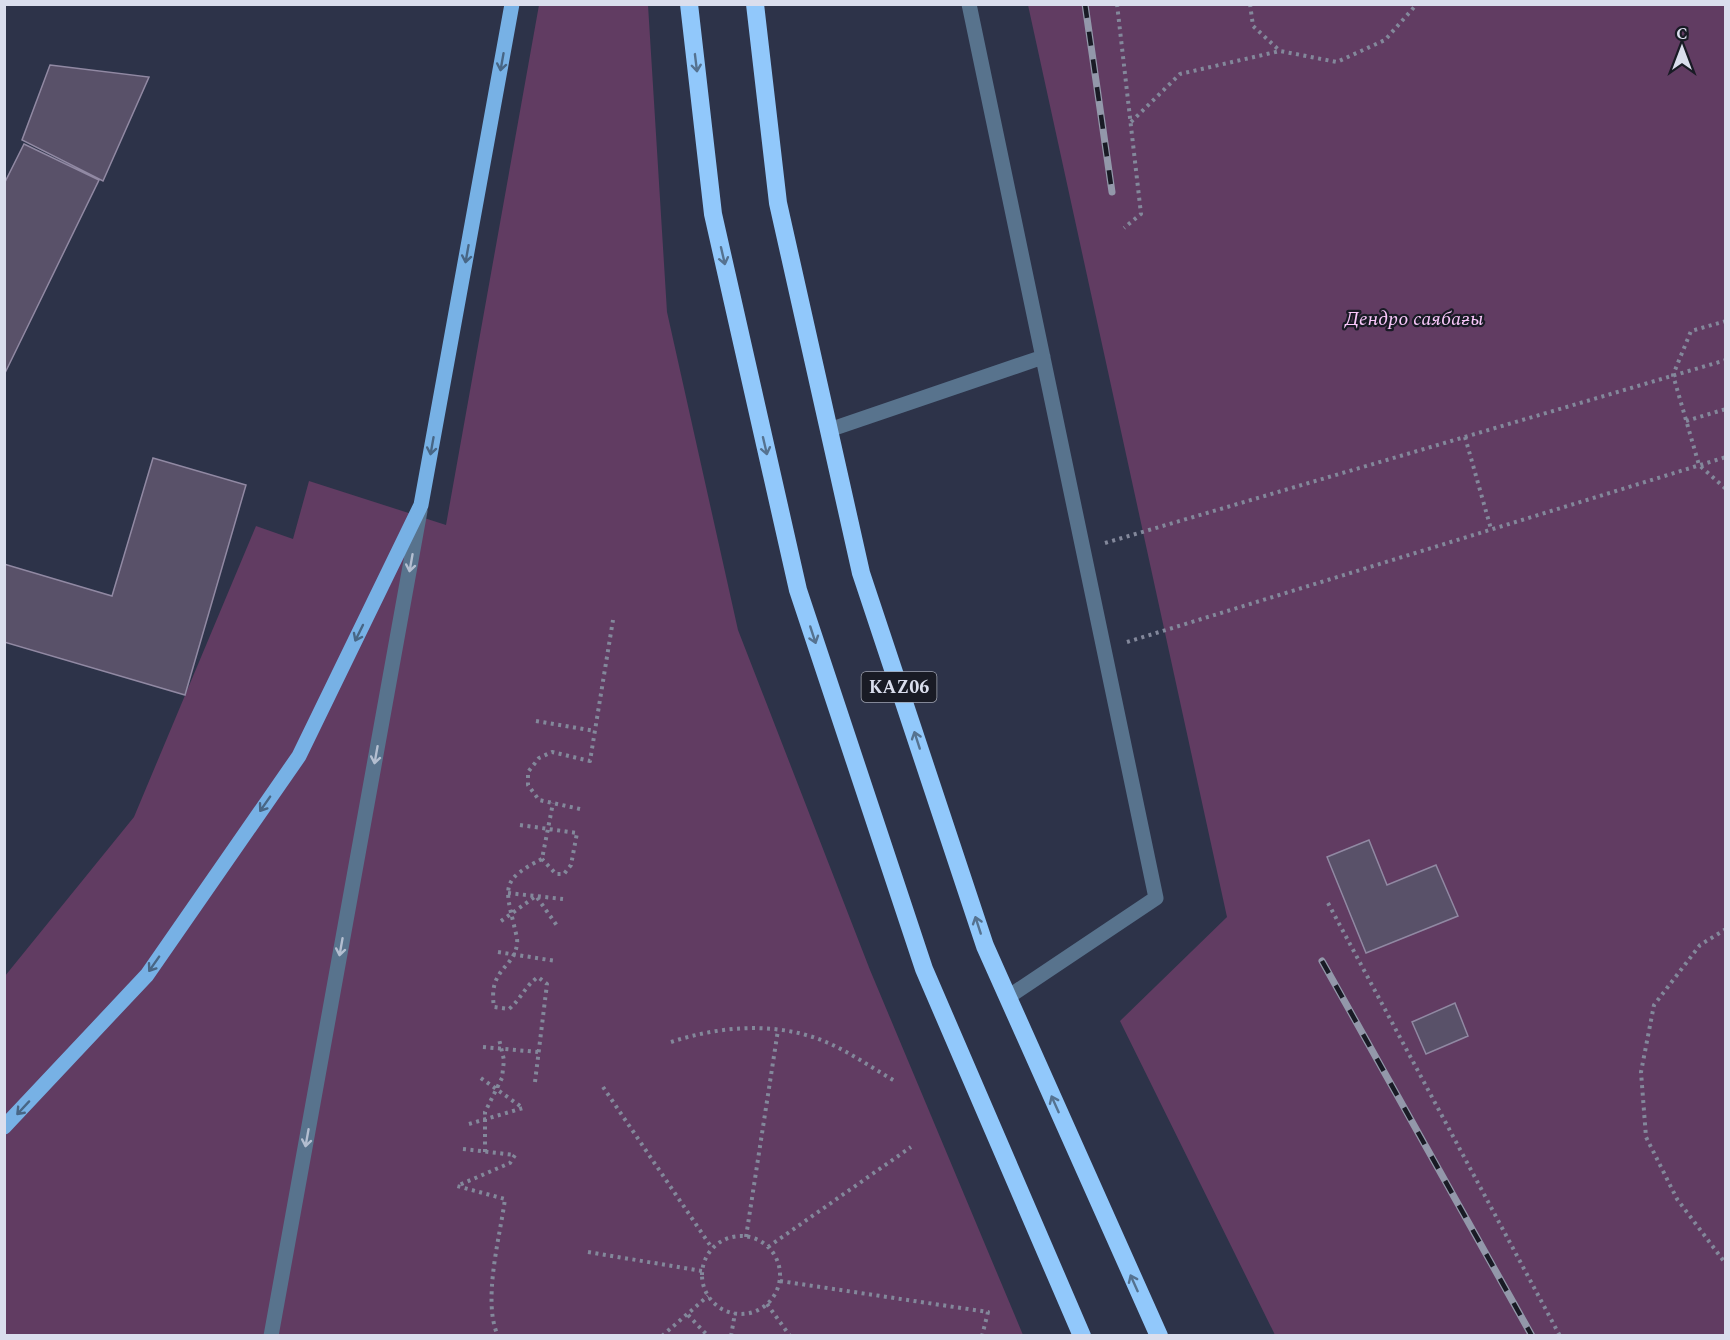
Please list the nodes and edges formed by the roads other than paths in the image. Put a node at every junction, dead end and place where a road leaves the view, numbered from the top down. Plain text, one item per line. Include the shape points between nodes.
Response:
1 (512, 4) edge
2 (689, 4) edge
3 (755, 4) edge
4 (969, 4) edge
5 (1043, 357) junction
6 (829, 430) junction
7 (421, 505) junction
8 (1008, 998) junction
9 (4, 1127) edge
10 (271, 1335) edge
11 (1082, 1335) edge
12 (1159, 1335) edge

1 -> 7 main road
2 -> 11 highway, KАZ06 via 713,214 798,590 924,969
3 - 6 highway, KАZ06 via 778,203
4 - 5 street
5 - 6 street
5 - 8 street via 1156,898
8 -> 6 highway, KАZ06 via 985,946 861,573
7 -> 9 main road via 298,756 147,975
7 -> 10 street
12 -> 8 highway, KАZ06

